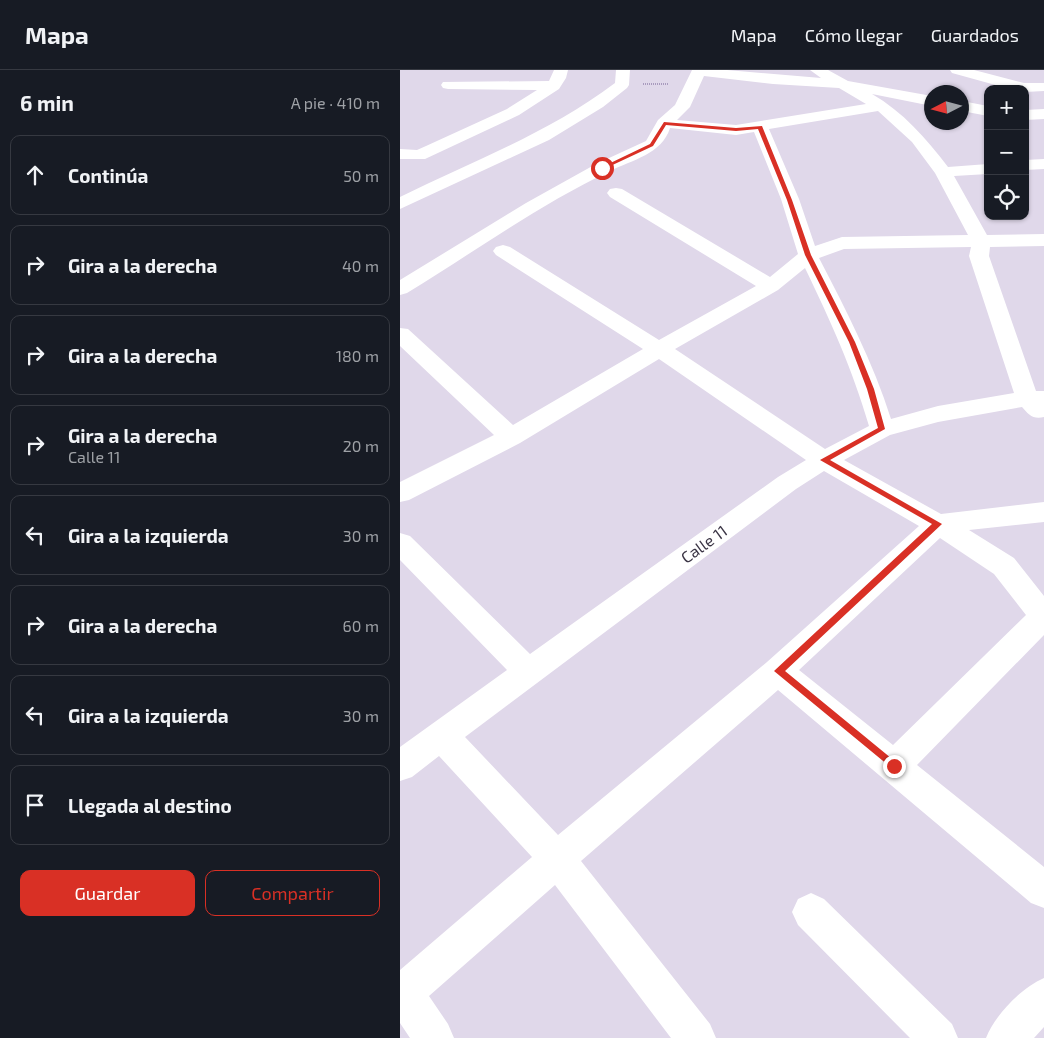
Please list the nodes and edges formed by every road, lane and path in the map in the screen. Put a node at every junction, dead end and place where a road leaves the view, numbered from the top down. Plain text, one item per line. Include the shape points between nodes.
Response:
1 (561, 70) edge
2 (817, 70) edge
3 (957, 70) edge
4 (697, 75) edge
5 (623, 77) edge
6 (839, 84) junction
7 (448, 85) dead end
8 (554, 86) junction
9 (1044, 87) edge
10 (924, 100) edge
11 (880, 106) junction
12 (969, 107) edge
13 (984, 109) edge
14 (1044, 114) edge
15 (1029, 116) edge
16 (664, 123) junction
17 (760, 127) junction
18 (400, 154) edge
19 (1044, 164) edge
20 (1029, 165) edge
21 (984, 168) edge
22 (943, 172) junction
23 (616, 193) dead end
24 (400, 204) edge
25 (1044, 240) edge
26 (981, 241) junction
27 (503, 251) dead end
28 (808, 255) junction
29 (771, 286) junction
30 (400, 289) edge
31 (400, 334) edge
32 (658, 349) junction
33 (1038, 404) edge
34 (882, 429) junction
35 (511, 437) junction
36 (824, 460) junction
37 (400, 493) edge
38 (1044, 512) edge
39 (938, 524) junction
40 (400, 542) edge
41 (1044, 617) edge
42 (778, 671) junction
43 (529, 672) junction
44 (442, 736) junction
45 (400, 766) edge
46 (894, 766) junction
47 (557, 858) junction
48 (1044, 890) edge
49 (811, 912) dead end
50 (402, 995) edge
51 (1044, 998) edge
52 (434, 1038) edge
53 (696, 1038) edge
54 (938, 1038) edge
55 (1006, 1038) edge

1 - 8 street
2 - 6 street
3 - 9 street via 1024,88
4 - 5 path
4 - 6 street
4 - 16 street via 682,107
5 - 24 street via 604,100 537,138
6 - 10 street
6 - 11 street
7 - 8 street
8 - 18 street via 464,137 419,155
11 - 17 street
11 - 22 street via 918,139
12 - 13 street
14 - 15 street
16 - 17 street via 736,130
16 - 30 street via 652,145 602,168 532,207
17 - 28 street
19 - 20 street
21 - 22 street
22 - 26 street
23 - 29 street
25 - 26 street
26 - 28 street via 842,243
26 - 33 street via 979,256
27 - 32 street
28 - 29 street
28 - 34 street via 852,342
29 - 32 street
31 - 35 street
32 - 35 street
32 - 36 street
33 - 34 street, Calle 11 via 938,414
34 - 36 street, Calle 11
35 - 37 street
36 - 39 street
36 - 43 street, Calle 11 via 787,483
38 - 39 street
39 - 41 street via 1004,566
39 - 42 street
40 - 43 street
41 - 46 street
42 - 46 street
42 - 47 street
43 - 44 street, Calle 11
44 - 45 street, Calle 11
44 - 47 street
46 - 48 street
47 - 50 street
47 - 53 street
49 - 54 street
50 - 52 street
51 - 55 street

